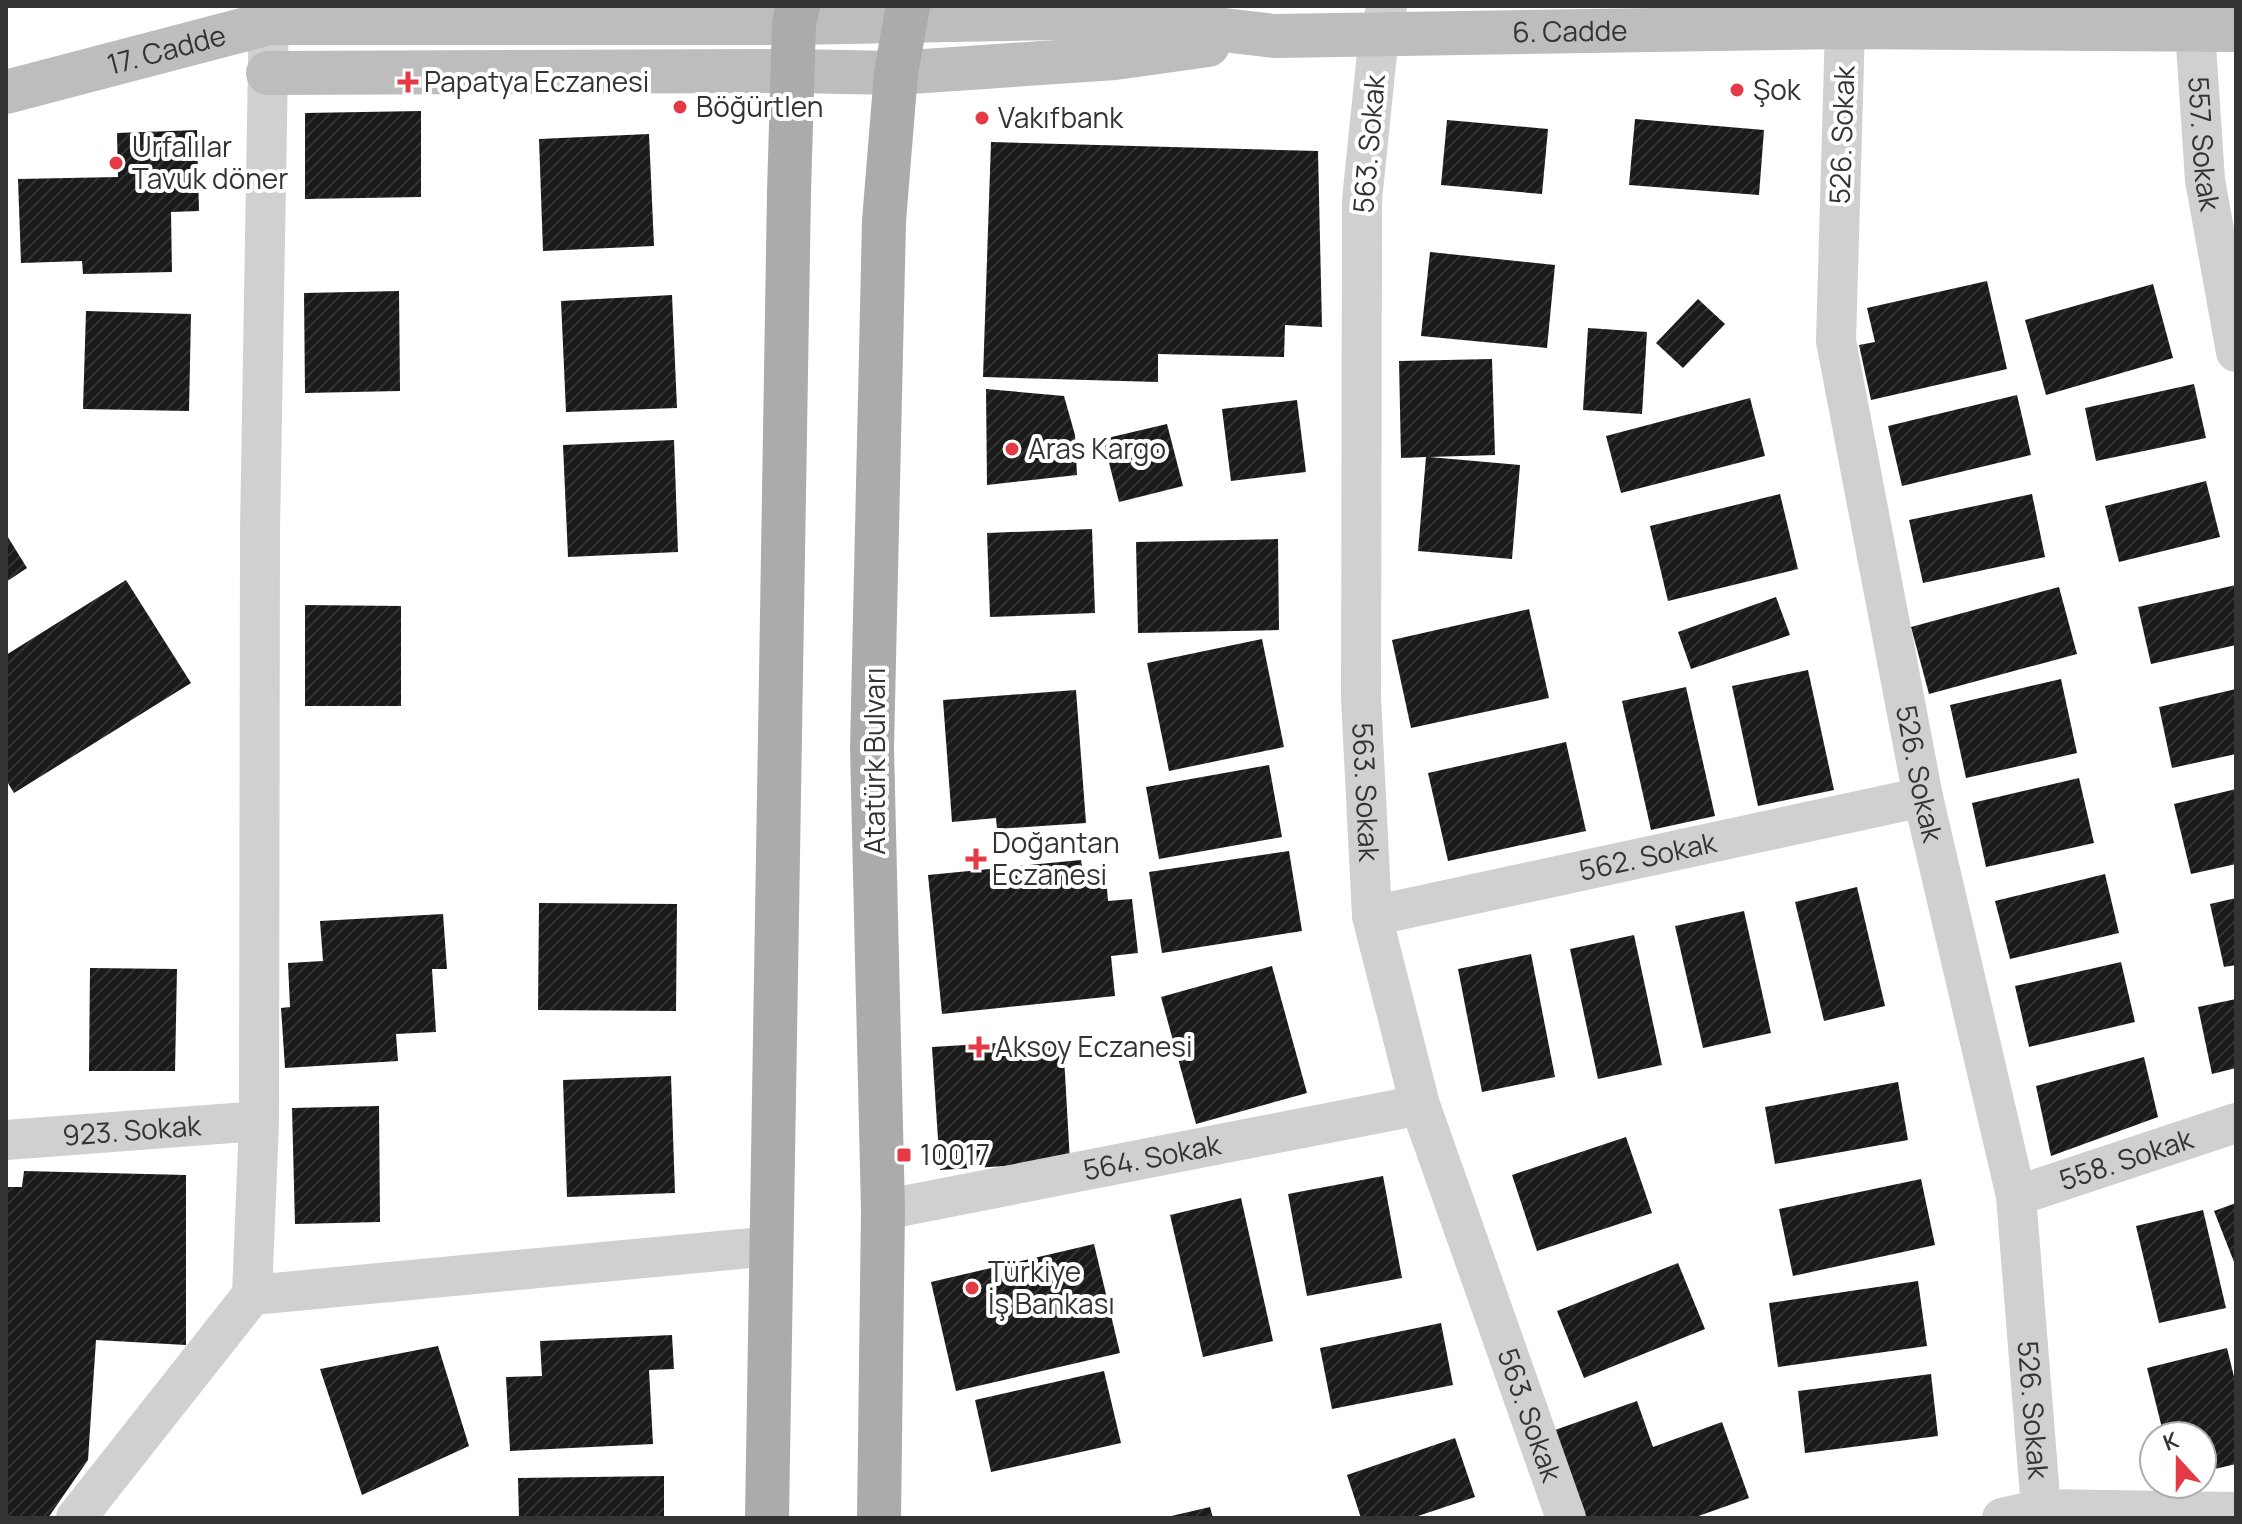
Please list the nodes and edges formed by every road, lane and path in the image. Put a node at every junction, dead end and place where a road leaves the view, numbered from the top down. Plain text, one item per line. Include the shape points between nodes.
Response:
1 (631, 6) edge
2 (906, 13) edge
3 (269, 14) edge
4 (796, 15) edge
5 (1847, 16) edge
6 (1383, 20) edge
7 (581, 23) junction
8 (2216, 30) edge
9 (1274, 36) junction
10 (793, 71) junction
11 (268, 73) junction
12 (896, 73) junction
13 (6, 92) edge
14 (2234, 335) edge
15 (1923, 797) junction
16 (1372, 916) junction
17 (1420, 1105) junction
18 (259, 1121) junction
19 (2236, 1123) edge
20 (6, 1140) edge
21 (2016, 1196) junction
22 (883, 1210) junction
23 (772, 1246) junction
24 (252, 1295) junction
25 (2236, 1512) edge
26 (2040, 1513) edge
27 (76, 1518) edge
28 (767, 1518) edge
29 (879, 1518) edge
30 (1566, 1518) edge
31 (2002, 1518) edge

1 - 7 main road
2 - 4 main road, 17. Cadde
2 - 9 main road, 6. Cadde via 1111,17
2 - 12 main road, Atatürk Bulvarı
3 - 7 main road, 17. Cadde
3 - 11 street
3 - 13 main road, 17. Cadde
4 - 7 main road, 17. Cadde
4 - 10 main road
5 - 6 main road, 6. Cadde
5 - 8 main road, 6. Cadde
5 - 15 street, 526. Sokak via 1836,341
6 - 9 main road, 6. Cadde
6 - 16 street, 563. Sokak via 1362,200 1361,698
8 - 14 street, 557. Sokak via 2205,180
9 - 12 main road via 1115,58
10 - 11 main road
10 - 12 main road
10 - 23 main road
11 - 18 street via 260,531
12 - 22 main road, Atatürk Bulvarı via 884,221 872,748
15 - 16 street, 562. Sokak
15 - 21 street, 526. Sokak
16 - 17 street, 563. Sokak
17 - 22 street, 564. Sokak
17 - 30 street, 563. Sokak
18 - 20 street, 923. Sokak
18 - 24 street
19 - 21 street, 558. Sokak
21 - 26 street, 526. Sokak
22 - 29 main road, Atatürk Bulvarı
23 - 24 street
23 - 28 main road
24 - 27 street
25 - 26 street
26 - 31 street

